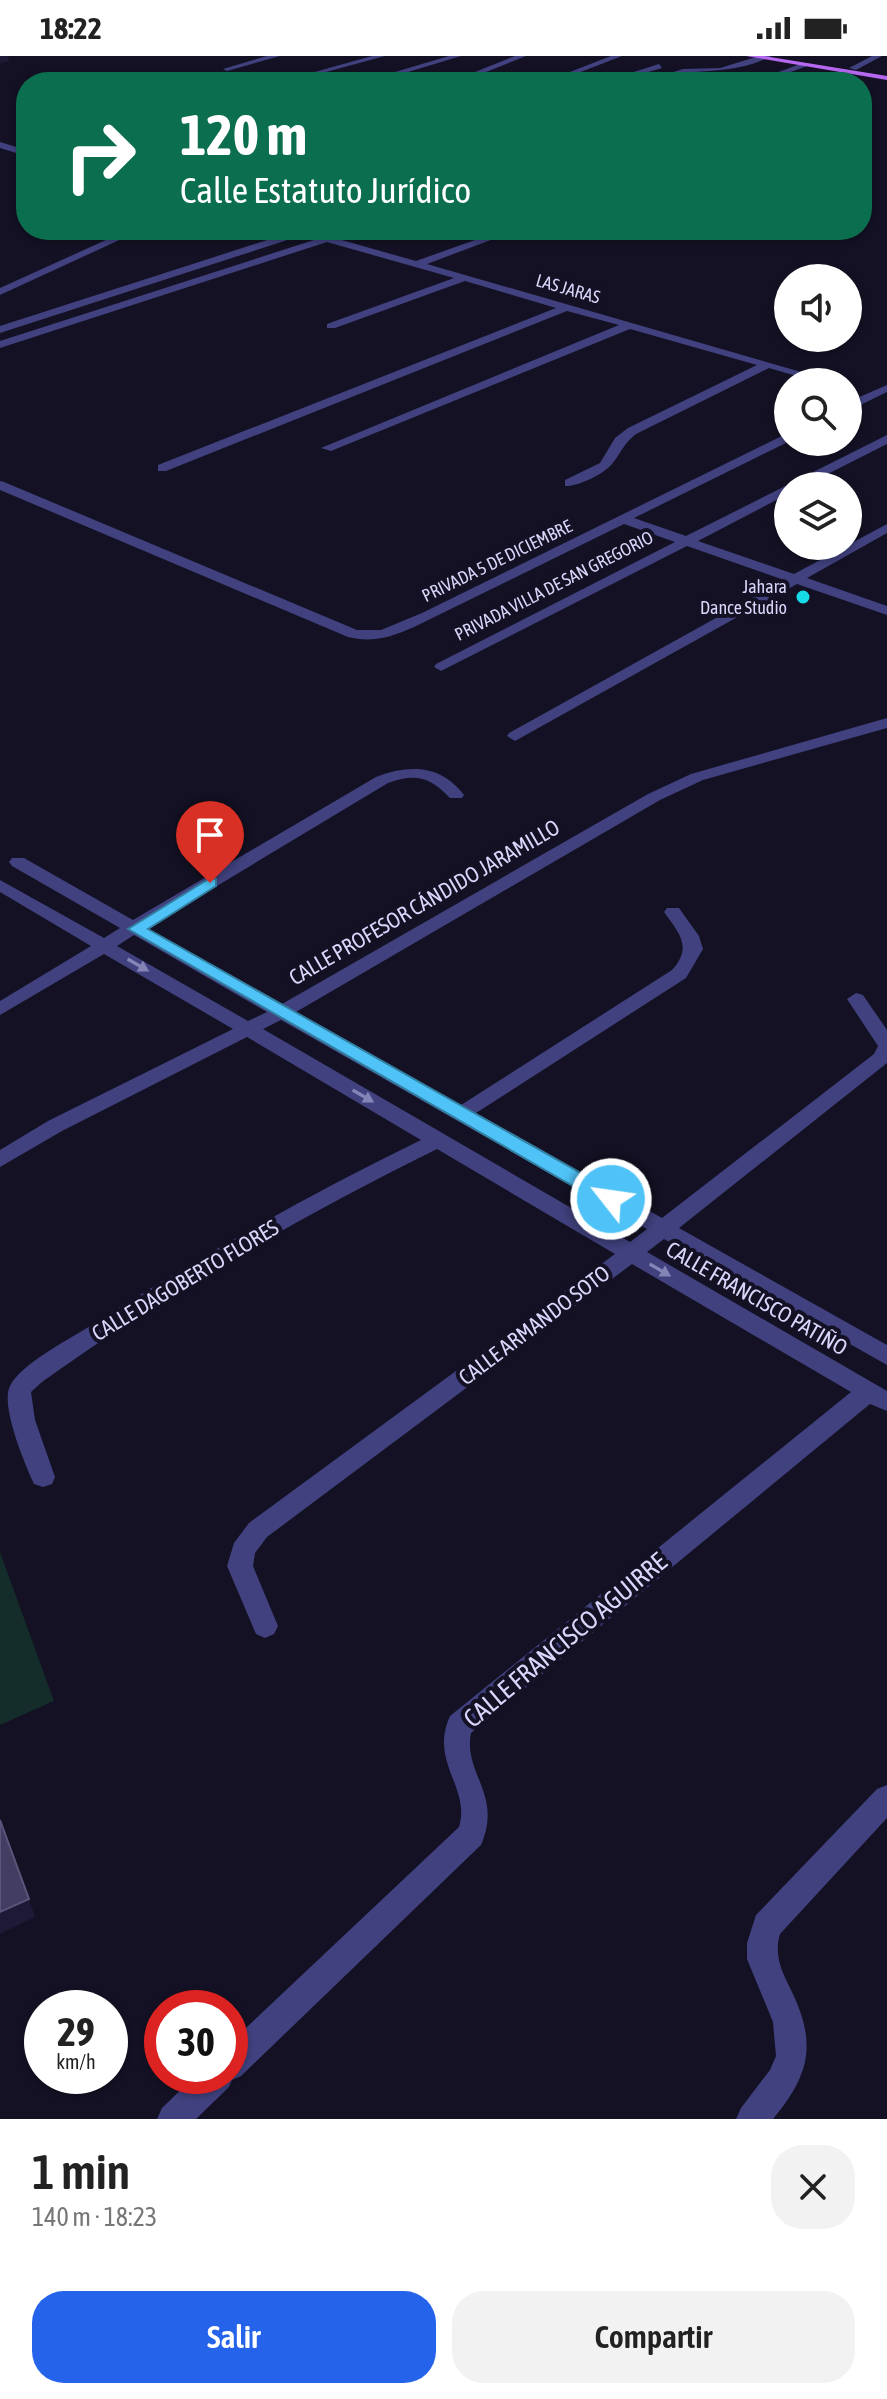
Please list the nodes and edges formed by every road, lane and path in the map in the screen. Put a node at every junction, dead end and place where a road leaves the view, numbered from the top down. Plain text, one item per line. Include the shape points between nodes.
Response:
1 (276, 56) edge
2 (381, 56) edge
3 (457, 56) edge
4 (522, 56) edge
5 (618, 56) edge
6 (750, 56) edge
7 (779, 56) edge
8 (878, 56) edge
9 (764, 57) edge
10 (666, 64) dead end
11 (806, 65) junction
12 (853, 68) junction
13 (227, 69) dead end
14 (319, 72) edge
15 (400, 72) edge
16 (480, 72) edge
17 (575, 72) edge
18 (639, 72) edge
19 (680, 72) edge
20 (785, 72) edge
21 (858, 72) edge
22 (870, 72) edge
23 (114, 240) edge
24 (272, 240) edge
25 (325, 240) edge
26 (332, 240) edge
27 (484, 240) edge
28 (418, 264) junction
29 (465, 278) junction
30 (0, 292) edge
31 (567, 307) junction
32 (629, 325) junction
33 (331, 326) dead end
34 (0, 330) edge
35 (0, 345) edge
36 (768, 364) junction
37 (782, 368) edge
38 (887, 388) edge
39 (862, 391) edge
40 (874, 395) junction
41 (862, 401) edge
42 (887, 439) edge
43 (774, 444) edge
44 (327, 448) dead end
45 (162, 468) dead end
46 (822, 472) edge
47 (569, 483) dead end
48 (0, 485) edge
49 (774, 496) edge
50 (623, 519) junction
51 (887, 528) edge
52 (685, 541) junction
53 (794, 579) junction
54 (887, 596) edge
55 (871, 606) junction
56 (887, 611) edge
57 (441, 667) dead end
58 (887, 723) edge
59 (515, 736) dead end
60 (456, 795) dead end
61 (18, 862) dead end
62 (0, 885) edge
63 (673, 912) dead end
64 (136, 929) junction
65 (107, 947) junction
66 (856, 999) dead end
67 (0, 1009) edge
68 (282, 1012) junction
69 (247, 1028) junction
70 (887, 1046) edge
71 (461, 1114) junction
72 (438, 1140) junction
73 (0, 1160) edge
74 (661, 1227) junction
75 (631, 1253) junction
76 (887, 1356) edge
77 (878, 1396) edge
78 (43, 1477) dead end
79 (265, 1626) dead end
80 (887, 1798) edge
81 (248, 2048) edge
82 (199, 2094) edge
83 (173, 2119) edge
84 (752, 2119) edge

1 - 13 street
2 - 14 street
3 - 15 street
4 - 16 street
5 - 17 street
6 - 9 main road
7 - 12 main road
8 - 12 street
9 - 11 main road
9 - 19 street via 716,70
10 - 18 street
11 - 20 street
11 - 21 main road
12 - 22 main road
23 - 30 street
24 - 34 street
25 - 35 street
26 - 28 street, LAS JARAS
27 - 28 street
28 - 29 street, LAS JARAS
29 - 31 street, LAS JARAS
29 - 33 street
31 - 32 street, LAS JARAS
31 - 45 street
32 - 36 street, LAS JARAS
32 - 44 street
36 - 37 street, LAS JARAS
36 - 47 street, PRIVADA 5 DE DICIEMBRE via 632,431 605,465
38 - 40 street
39 - 40 street
40 - 41 street
42 - 46 street
43 - 50 street, PRIVADA 5 DE DICIEMBRE
48 - 50 street, PRIVADA 5 DE DICIEMBRE via 370,637 387,634
49 - 52 street, PRIVADA VILLA DE SAN GREGORIO
50 - 52 street
51 - 53 street
52 - 53 street
52 - 57 street, PRIVADA VILLA DE SAN GREGORIO
53 - 55 street
53 - 59 street
54 - 55 street
55 - 56 street
58 - 68 street, CALLE PROFESOR CÁNDIDO JARAMILLO via 697,777 654,797
60 - 64 street via 435,775 396,775 309,821
61 - 64 street, CALLE FRANCISCO PATIÑO
62 - 65 street, CALLE FRANCISCO PATIÑO
63 - 71 street via 695,948 692,961 679,974
64 - 65 street
64 - 68 street, CALLE FRANCISCO PATIÑO
65 - 67 street
65 -> 69 street, CALLE FRANCISCO PATIÑO
66 - 70 street, CALLE ARMANDO SOTO
68 - 69 street, CALLE PROFESOR CÁNDIDO JARAMILLO
68 - 71 street, CALLE FRANCISCO PATIÑO
69 -> 72 street, CALLE FRANCISCO PATIÑO
69 - 73 street, CALLE PROFESOR CÁNDIDO JARAMILLO via 55,1126
70 - 74 street, CALLE ARMANDO SOTO via 867,1071
71 - 74 street, CALLE FRANCISCO PATIÑO
72 - 75 street, CALLE FRANCISCO PATIÑO
72 - 78 street, CALLE DAGOBERTO FLORES via 324,1196 25,1381 19,1396
74 - 75 street, CALLE ARMANDO SOTO
74 - 76 street, CALLE FRANCISCO PATIÑO
75 -> 77 street, CALLE FRANCISCO PATIÑO
75 - 79 street, CALLE ARMANDO SOTO via 258,1530 245,1545 240,1566
77 - 81 street, CALLE FRANCISCO AGUIRRE via 460,1725 454,1743 477,1809 471,1835
80 - 84 street via 762,1936 763,1966 790,2017 793,2055 785,2076
82 - 83 street

